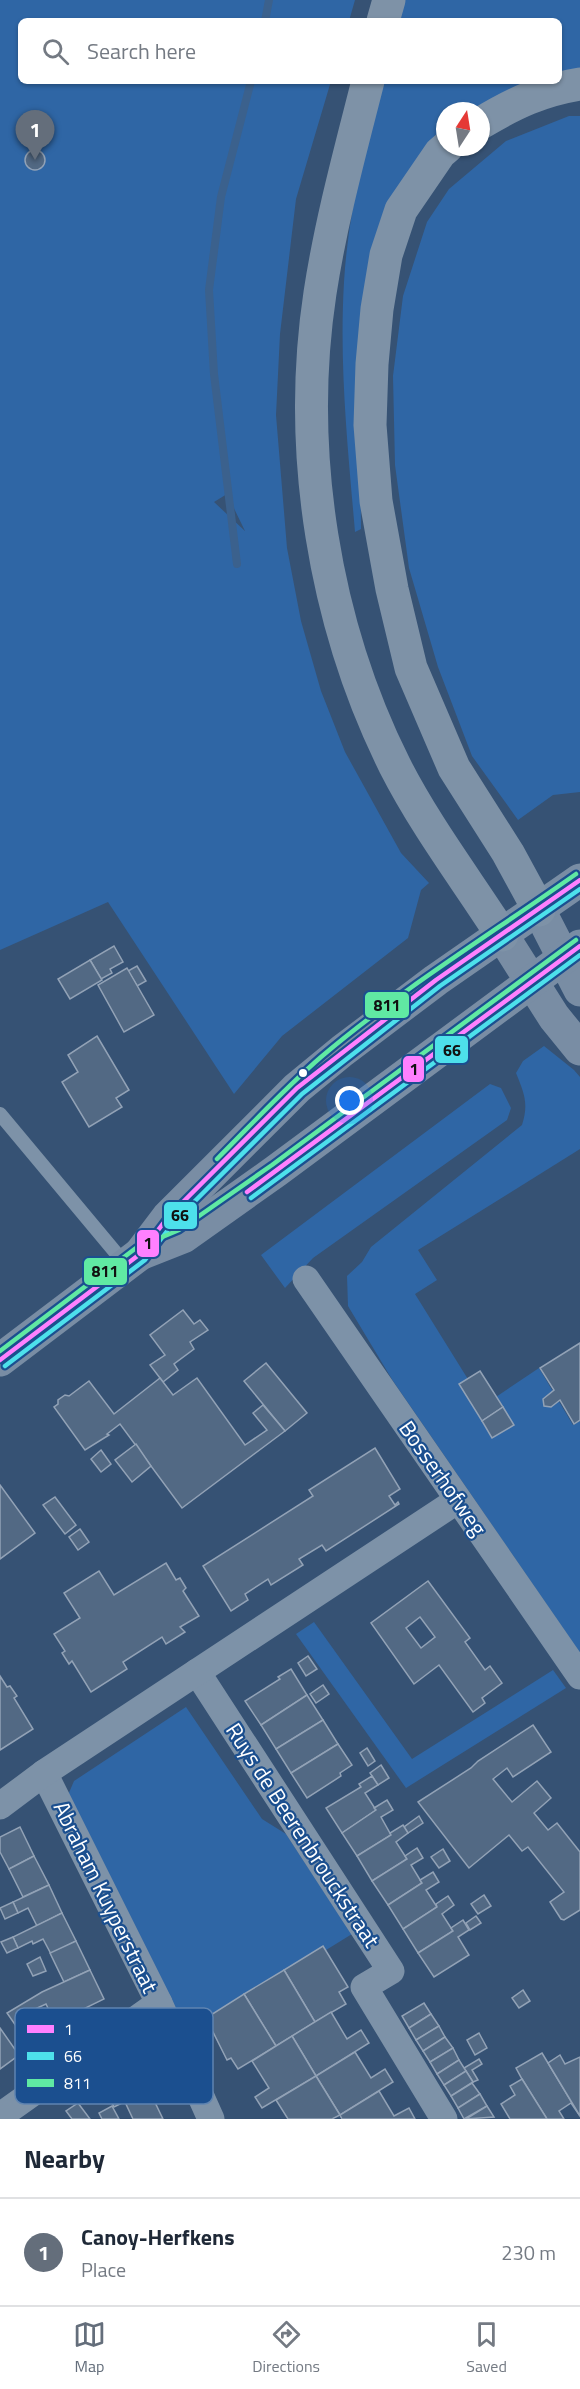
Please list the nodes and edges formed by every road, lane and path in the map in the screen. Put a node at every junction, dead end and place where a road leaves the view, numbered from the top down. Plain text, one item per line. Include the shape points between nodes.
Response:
1 (389, 0) edge
2 (384, 18) edge
3 (367, 84) edge
4 (580, 84) edge
5 (490, 117) edge
6 (438, 156) edge
7 (580, 880) edge
8 (538, 910) junction
9 (502, 935) junction
10 (571, 952) edge
11 (532, 982) junction
12 (580, 990) edge
13 (580, 1048) edge
14 (0, 1114) edge
15 (133, 1260) junction
16 (306, 1279) dead end
17 (0, 1360) edge
18 (458, 1500) junction
19 (197, 1672) junction
20 (580, 1676) edge
21 (44, 1773) junction
22 (0, 1806) edge
23 (159, 2003) junction
24 (152, 2008) edge
25 (161, 2008) edge
26 (17, 2104) edge
27 (204, 2104) edge
28 (0, 2116) edge
29 (211, 2119) edge
30 (444, 2119) edge

1 - 2 highway
3 - 9 highway via 333,216 320,296 313,375 314,455 324,537 339,616 363,692 391,756 436,835
4 - 5 highway via 552,88
6 - 8 highway via 401,210 386,255 372,364 370,425 376,501 411,668 454,768 508,853
7 - 8 main road
8 - 9 main road
8 - 10 main road
9 - 11 main road
9 - 15 main road via 342,1050 297,1088 168,1217
10 - 11 main road
10 - 12 main road
11 - 13 main road
11 - 15 main road via 183,1237
14 - 15 lane
15 - 17 main road
16 - 18 street, Bosserhofweg
18 - 19 street
18 - 20 street, Bosserhofweg
19 - 21 street
19 - 30 street, Ruys de Beerenbrouckstraat via 391,1971 364,1987
21 - 22 street
21 - 23 street, Abraham Kuyperstraat
23 - 24 street
23 - 25 street, Abraham Kuyperstraat
26 - 28 street
27 - 29 street, Abraham Kuyperstraat

